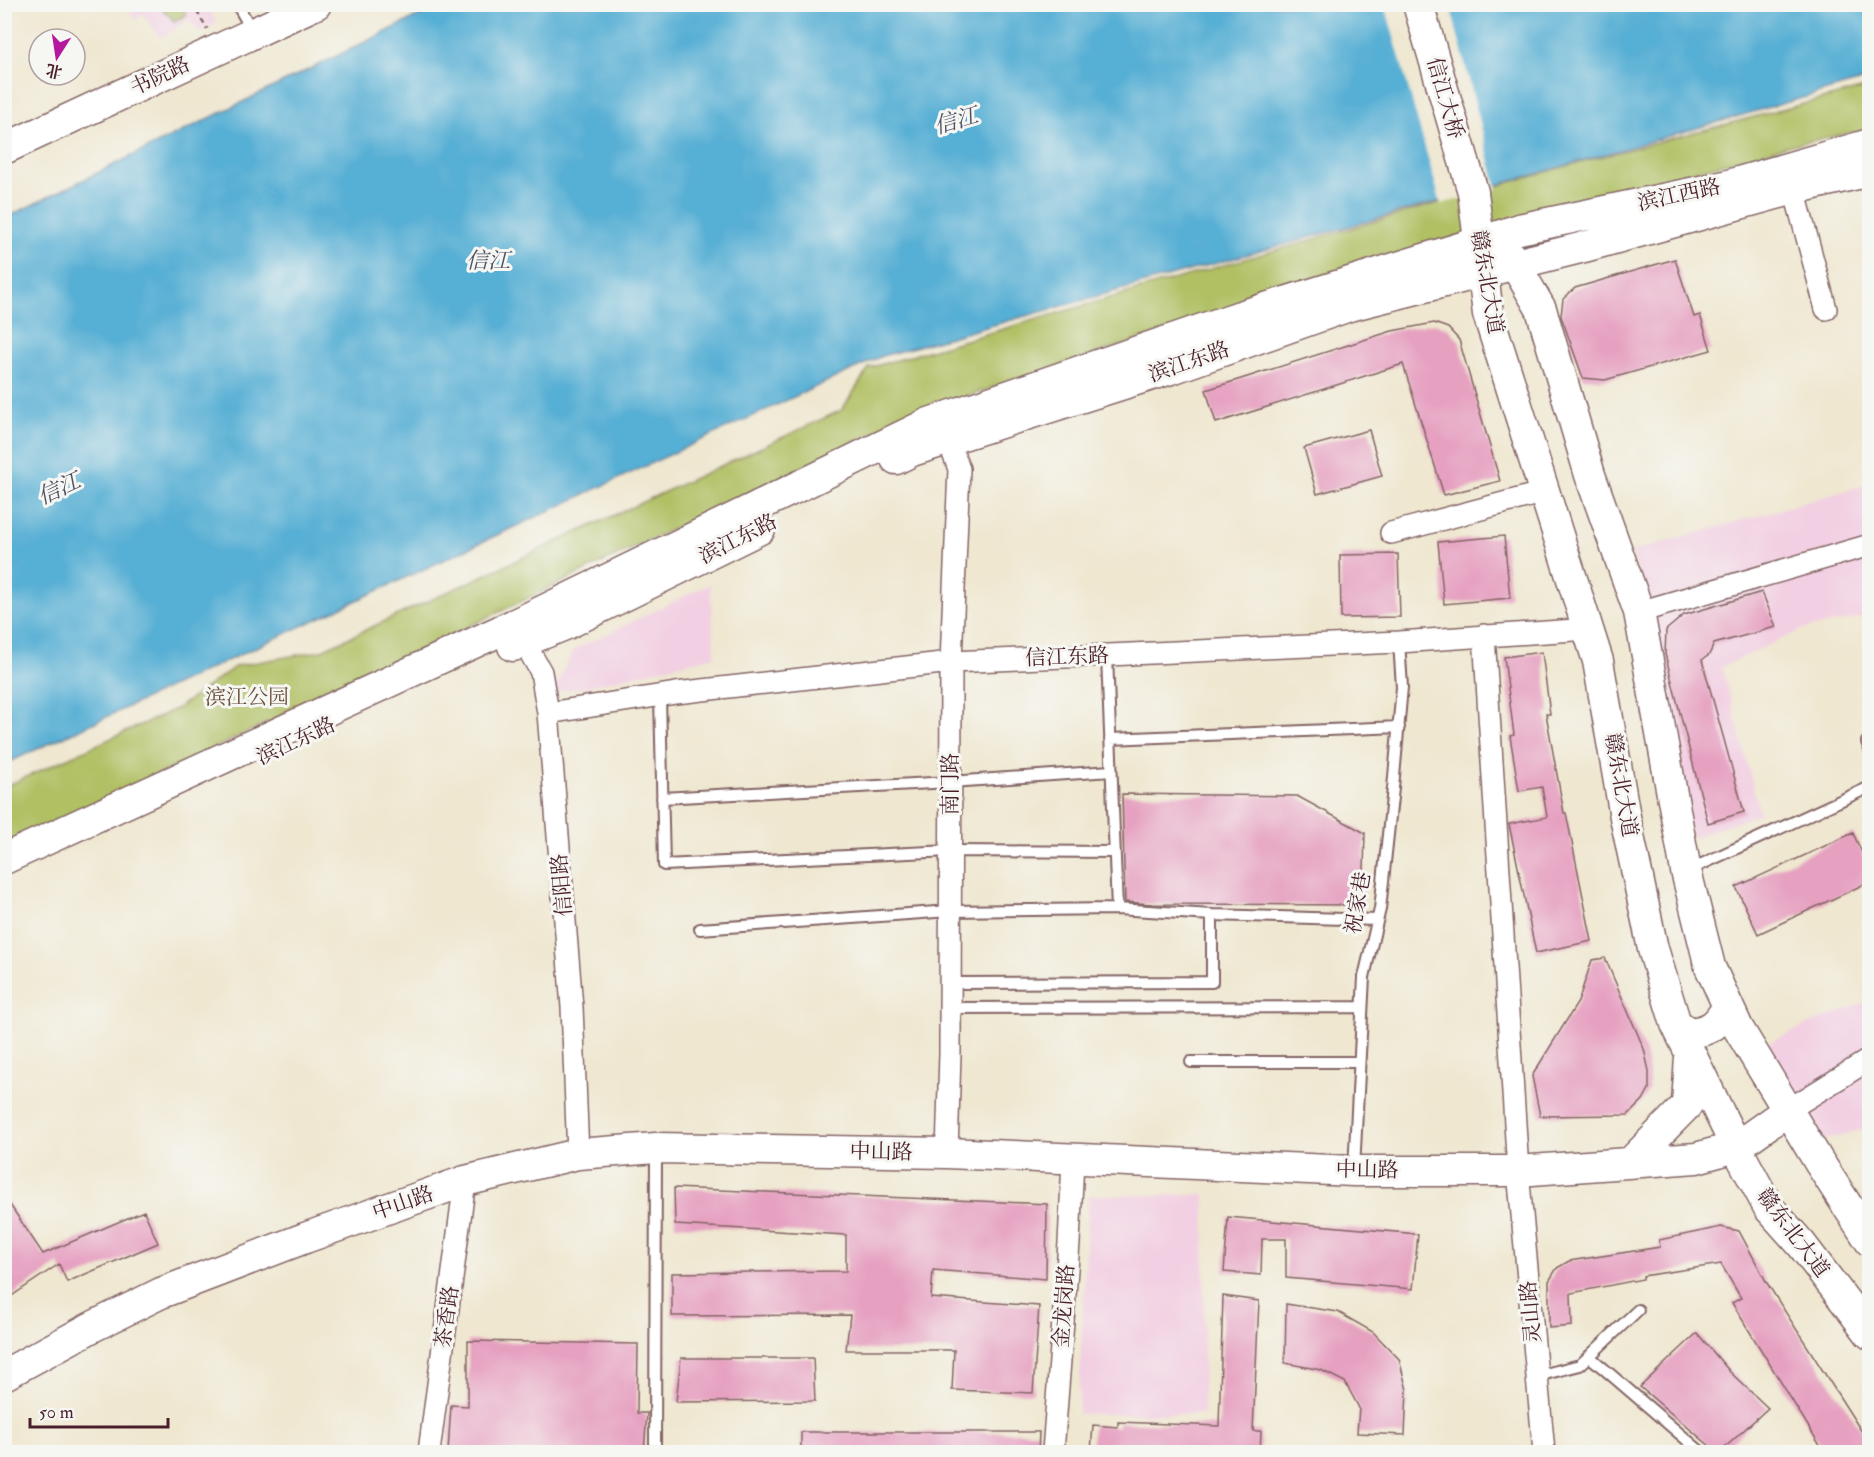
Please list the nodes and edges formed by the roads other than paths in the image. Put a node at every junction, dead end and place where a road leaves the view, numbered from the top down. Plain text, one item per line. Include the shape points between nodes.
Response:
1 (237, 4) edge
2 (316, 4) edge
3 (1418, 4) edge
4 (254, 32) junction
5 (1869, 144) edge
6 (4, 149) edge
7 (1869, 171) edge
8 (1794, 189) junction
9 (1473, 192) joint
10 (1488, 239) junction
11 (1498, 269) junction
12 (1826, 309) dead end
13 (941, 431) junction
14 (1545, 492) junction
15 (1391, 532) dead end
16 (1869, 545) edge
17 (1639, 612) junction
18 (1589, 629) junction
19 (519, 633) junction
20 (1484, 635) junction
21 (1400, 642) junction
22 (1107, 656) junction
23 (951, 662) junction
24 (660, 696) junction
25 (548, 712) junction
26 (1398, 727) junction
27 (1110, 739) junction
28 (1869, 741) edge
29 (1869, 750) edge
30 (1111, 771) junction
31 (950, 782) junction
32 (1869, 787) edge
33 (662, 798) junction
34 (950, 851) junction
35 (1114, 852) junction
36 (4, 859) edge
37 (1686, 871) junction
38 (4, 875) edge
39 (1117, 909) junction
40 (950, 911) junction
41 (1212, 915) junction
42 (1377, 920) junction
43 (699, 928) dead end
44 (950, 983) junction
45 (1728, 1006) junction
46 (1362, 1007) junction
47 (950, 1008) junction
48 (1676, 1024) junction
49 (1690, 1056) junction
50 (1869, 1059) edge
51 (1191, 1062) dead end
52 (1359, 1062) junction
53 (1788, 1110) junction
54 (1736, 1147) junction
55 (656, 1148) junction
56 (947, 1153) junction
57 (578, 1154) junction
58 (1073, 1160) junction
59 (1631, 1162) junction
60 (1354, 1171) junction
61 (1518, 1171) junction
62 (465, 1181) junction
63 (1869, 1240) edge
64 (1638, 1310) dead end
65 (1869, 1335) edge
66 (1589, 1356) junction
67 (4, 1375) edge
68 (1537, 1376) junction
69 (429, 1452) edge
70 (655, 1452) edge
71 (1053, 1452) edge
72 (1544, 1452) edge
73 (1701, 1452) edge

1 - 4 lane
2 - 4 main road, 书院路
3 - 9 main road, 信江大桥
4 - 6 main road, 书院路
5 - 10 main road, 滨江西路 via 1725,186
7 - 8 main road, 滨江西路
8 - 11 main road, 滨江西路
8 - 12 street
9 - 10 main road, 赣东北大道
10 - 11 main road, 赣东北大道
10 - 13 main road, 滨江东路 via 1240,316
11 - 13 main road, 滨江东路 via 1350,306 1174,368
11 - 14 main road, 赣东北大道 via 1488,314
11 - 17 main road via 1542,309 1590,475
13 - 19 main road, 滨江东路 via 912,451 567,624
13 - 23 street, 南门路 via 959,469
14 - 15 street
14 - 18 main road, 赣东北大道
16 - 17 street
17 - 37 main road
18 - 20 street, 信江东路
18 - 48 main road, 赣东北大道 via 1653,949
19 - 25 street, 信阳路 via 541,672
19 - 36 main road, 滨江东路
19 - 38 main road, 滨江东路 via 393,696
20 - 21 street, 信江东路
20 - 61 street, 灵山路
21 - 22 street, 信江东路
21 - 26 lane, 祝家巷 via 1402,687
22 - 23 street, 信江东路
22 - 27 lane
23 - 24 street, 信江东路
23 - 31 street, 南门路
24 - 25 street, 信江东路
24 - 33 lane
25 - 57 street, 信阳路 via 572,1007
26 - 27 lane
26 - 42 lane, 祝家巷
27 - 30 lane
28 - 29 lane
30 - 31 lane
30 - 35 lane via 1118,826
31 - 33 lane
31 - 34 street, 南门路
32 - 37 lane
33 - 34 lane via 664,865
34 - 35 lane
34 - 40 street, 南门路
35 - 39 lane
37 - 45 main road via 1710,967
39 - 40 lane
39 - 41 lane
40 - 43 lane
40 - 44 street, 南门路
41 - 42 lane
41 - 44 lane via 1212,982
42 - 46 lane, 祝家巷 via 1364,977
44 - 47 street, 南门路
45 - 48 main road via 1719,1022 1705,1031 1690,1033
45 - 53 main road
46 - 47 lane
46 - 52 lane, 祝家巷
47 - 56 street, 南门路
48 - 49 main road, 赣东北大道
49 - 54 main road, 赣东北大道
49 - 59 main road via 1688,1105
50 - 53 street
51 - 52 lane
52 - 60 lane, 祝家巷
53 - 54 main road, 中山路
53 - 63 main road
54 - 59 main road, 中山路 via 1696,1158
54 - 65 main road, 赣东北大道 via 1769,1208 1802,1245
55 - 56 main road, 中山路
55 - 57 main road, 中山路
55 - 70 lane
56 - 58 main road, 中山路
57 - 62 main road, 中山路
58 - 60 main road, 中山路
58 - 71 street, 金龙岗路
59 - 61 main road, 中山路
60 - 61 main road, 中山路
61 - 68 street, 灵山路
62 - 67 main road, 中山路 via 161,1293
62 - 69 street, 茶香路
64 - 66 lane
66 - 68 lane via 1580,1365
66 - 73 lane
68 - 72 street, 灵山路

